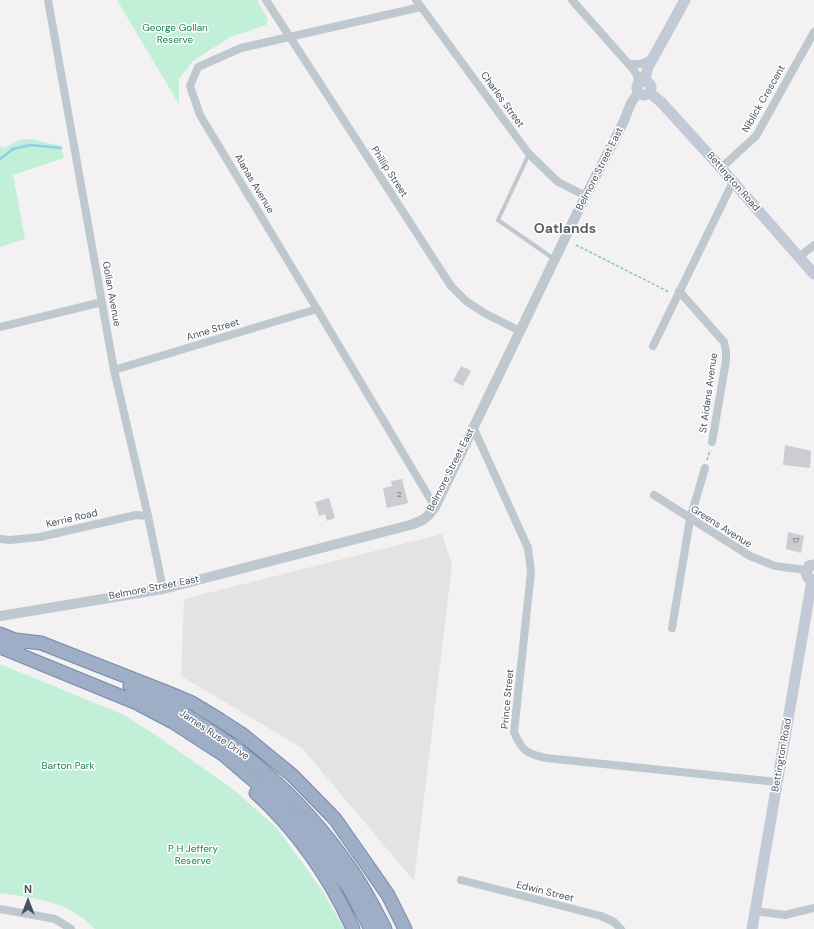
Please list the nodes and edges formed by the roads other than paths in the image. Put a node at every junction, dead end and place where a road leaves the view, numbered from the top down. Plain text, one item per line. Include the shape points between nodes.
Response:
1 (48, 0) edge
2 (266, 0) edge
3 (416, 0) edge
4 (572, 0) edge
5 (685, 0) edge
6 (422, 7) junction
7 (814, 32) edge
8 (290, 37) junction
9 (653, 58) junction
10 (629, 64) junction
11 (640, 86) junction
12 (530, 154) junction
13 (721, 168) junction
14 (733, 182) junction
15 (586, 196) junction
16 (814, 245) edge
17 (799, 258) junction
18 (555, 259) junction
19 (814, 274) edge
20 (679, 291) junction
21 (102, 302) junction
22 (318, 309) junction
23 (0, 327) edge
24 (520, 330) junction
25 (652, 346) dead end
26 (114, 370) junction
27 (473, 428) junction
28 (712, 442) road end
29 (706, 468) road end
30 (654, 495) dead end
31 (435, 507) junction
32 (148, 516) junction
33 (690, 519) junction
34 (0, 539) edge
35 (811, 574) edge
36 (163, 589) junction
37 (0, 616) edge
38 (672, 628) dead end
39 (0, 634) edge
40 (16, 640) junction
41 (0, 647) edge
42 (137, 703) junction
43 (777, 782) junction
44 (461, 880) dead end
45 (814, 908) edge
46 (0, 909) edge
47 (755, 911) junction
48 (71, 929) edge
49 (353, 929) edge
50 (371, 929) edge
51 (385, 929) edge
52 (405, 929) edge
53 (621, 929) edge
54 (752, 929) edge

1 - 21 street, Gollan Avenue
2 - 8 street, Phillip Street
3 - 6 street, Charles Street
4 - 10 street
5 - 9 main road
6 - 8 street, Alanas Avenue
6 - 12 street, Charles Street
7 - 13 street, Niblick Crescent via 756,136
8 - 22 street, Alanas Avenue via 241,48 198,67 190,86 200,115
8 - 24 street, Phillip Street via 451,286 466,301 484,313
9 - 10 street via 641,64
9 - 11 main road
10 - 11 street via 637,75
11 - 13 main road, Bettington Road via 644,96 650,93 661,102
11 - 15 street, Belmore Street East
12 - 15 street, Charles Street via 558,182
12 - 18 lane via 498,220
13 - 14 main road, Bettington Road
14 - 17 main road, Bettington Road
14 - 20 street
15 - 18 street, Belmore Street East
16 - 17 street
17 - 19 main road, Bettington Road
18 - 24 street, Belmore Street East
20 - 25 street
20 - 28 street, St Aidans Avenue via 724,342 726,351
21 - 23 street
21 - 26 street, Gollan Avenue
22 - 26 street, Anne Street
22 - 31 street, Alanas Avenue
24 - 27 street, Belmore Street East
26 - 32 street, Gollan Avenue
27 - 31 street, Belmore Street East
27 - 43 street, Prince Street via 528,548 530,560 531,572 514,732 524,750 533,756 546,758
29 - 33 street
30 - 33 street, Greens Avenue
31 - 36 street, Belmore Street East via 427,517 415,524
32 - 34 street, Kerrie Road via 136,515 40,537
32 - 36 street, Gollan Avenue
33 - 35 street, Greens Avenue via 750,556 775,566
33 - 38 street
35 - 43 main road, Bettington Road
36 - 37 street, Belmore Street East
39 - 40 highway, James Ruse Drive
40 - 51 highway, James Ruse Drive via 151,696 205,727 256,763 319,827 354,874
40 - 52 highway via 41,643 166,692 192,703 243,735 292,775 335,819 388,896
41 - 42 highway, James Ruse Drive
42 - 49 highway via 219,760 265,801 302,843
42 - 50 highway, James Ruse Drive via 179,725 224,754 272,796 310,836 331,863 349,888
43 - 47 main road, Bettington Road
44 - 53 street, Edwin Street via 601,916 614,922
45 - 47 street via 785,915
46 - 48 street via 55,919
47 - 54 main road, Bettington Road

